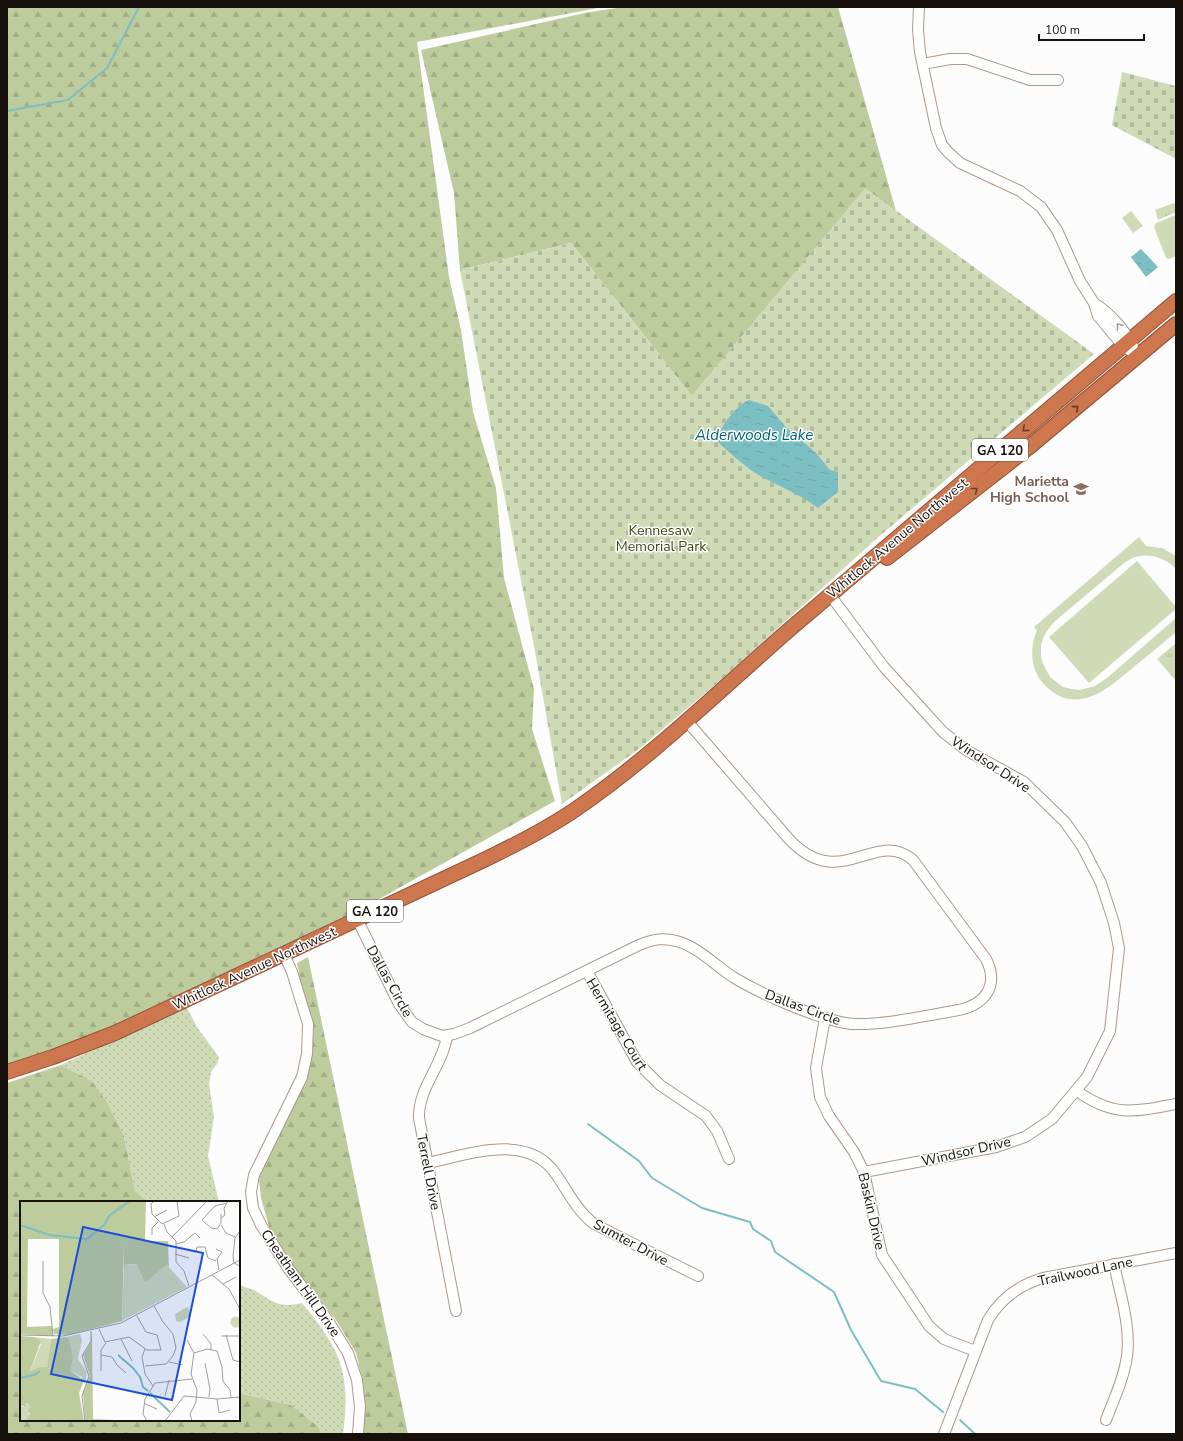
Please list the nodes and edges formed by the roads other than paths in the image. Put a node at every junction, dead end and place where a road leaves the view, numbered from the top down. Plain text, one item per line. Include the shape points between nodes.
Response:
1 (919, 7) edge
2 (923, 64) junction
3 (1058, 80) dead end
4 (1176, 300) edge
5 (1176, 324) edge
6 (1126, 343) junction
7 (1137, 355) junction
8 (832, 598) junction
9 (686, 720) junction
10 (357, 919) junction
11 (284, 954) junction
12 (587, 971) junction
13 (825, 1018) junction
14 (447, 1036) junction
15 (7, 1072) edge
16 (1077, 1091) junction
17 (1176, 1104) edge
18 (729, 1159) dead end
19 (427, 1163) junction
20 (864, 1172) junction
21 (1176, 1252) edge
22 (1114, 1264) junction
23 (698, 1276) dead end
24 (456, 1312) dead end
25 (975, 1351) junction
26 (1106, 1420) dead end
27 (358, 1434) edge
28 (944, 1434) edge

1 - 2 street via 919,41
2 - 3 street via 967,59 1022,78
2 - 6 street via 936,128 940,141 948,152 960,163 1020,191 1041,208 1057,230 1080,281 1094,304 1105,310
4 - 6 highway, Whitlock Avenue Northwest / GA 120
5 - 7 highway, Whitlock Avenue Northwest / GA 120
6 - 7 street
6 -> 8 highway, Whitlock Avenue Northwest / GA 120
8 -> 7 highway, Whitlock Avenue Northwest / GA 120 via 1028,448
8 - 9 highway, Whitlock Avenue Northwest / GA 120
8 - 16 street, Windsor Drive via 884,667 944,732 966,750 1024,782 1054,810 1074,834 1101,883 1114,923 1119,962 1110,1031
9 - 10 highway, Whitlock Avenue Northwest / GA 120 via 617,780 553,824 486,859
9 - 13 street, Dallas Circle via 788,838 806,854 834,862 848,861 882,850 899,851 909,856 982,953 991,970 988,992 973,1007 863,1024
10 - 11 highway, Whitlock Avenue Northwest / GA 120
10 - 14 street, Dallas Circle via 407,1016 423,1029
11 - 15 highway, Whitlock Avenue Northwest / GA 120 via 100,1040
11 - 27 street, Cheatham Hill Drive via 308,1024 307,1054 302,1077 254,1175 251,1192 253,1208 288,1268 327,1319 348,1353 357,1380 360,1407
12 - 13 street, Dallas Circle via 646,942 657,939 671,940 687,945 750,986
12 - 14 street, Dallas Circle via 470,1028
12 - 18 street, Hermitage Court via 637,1062 660,1085 706,1116 717,1130
13 - 20 street, Baskin Drive via 816,1068 820,1097
14 - 19 street, Terrell Drive via 419,1107
16 - 17 street via 1089,1100 1111,1109 1139,1110
16 - 20 street, Windsor Drive via 1052,1119 1025,1137 1010,1143
19 - 23 street, Sumter Drive via 504,1150 523,1151 538,1156 550,1166 576,1206 590,1221
19 - 24 street, Terrell Drive
20 - 25 street, Baskin Drive via 878,1244 886,1264 929,1326 949,1341
21 - 22 street, Trailwood Lane
22 - 25 street, Trailwood Lane via 1043,1278 1018,1288 992,1313
22 - 26 street via 1128,1346 1123,1374
25 - 28 street, Trailwood Lane

